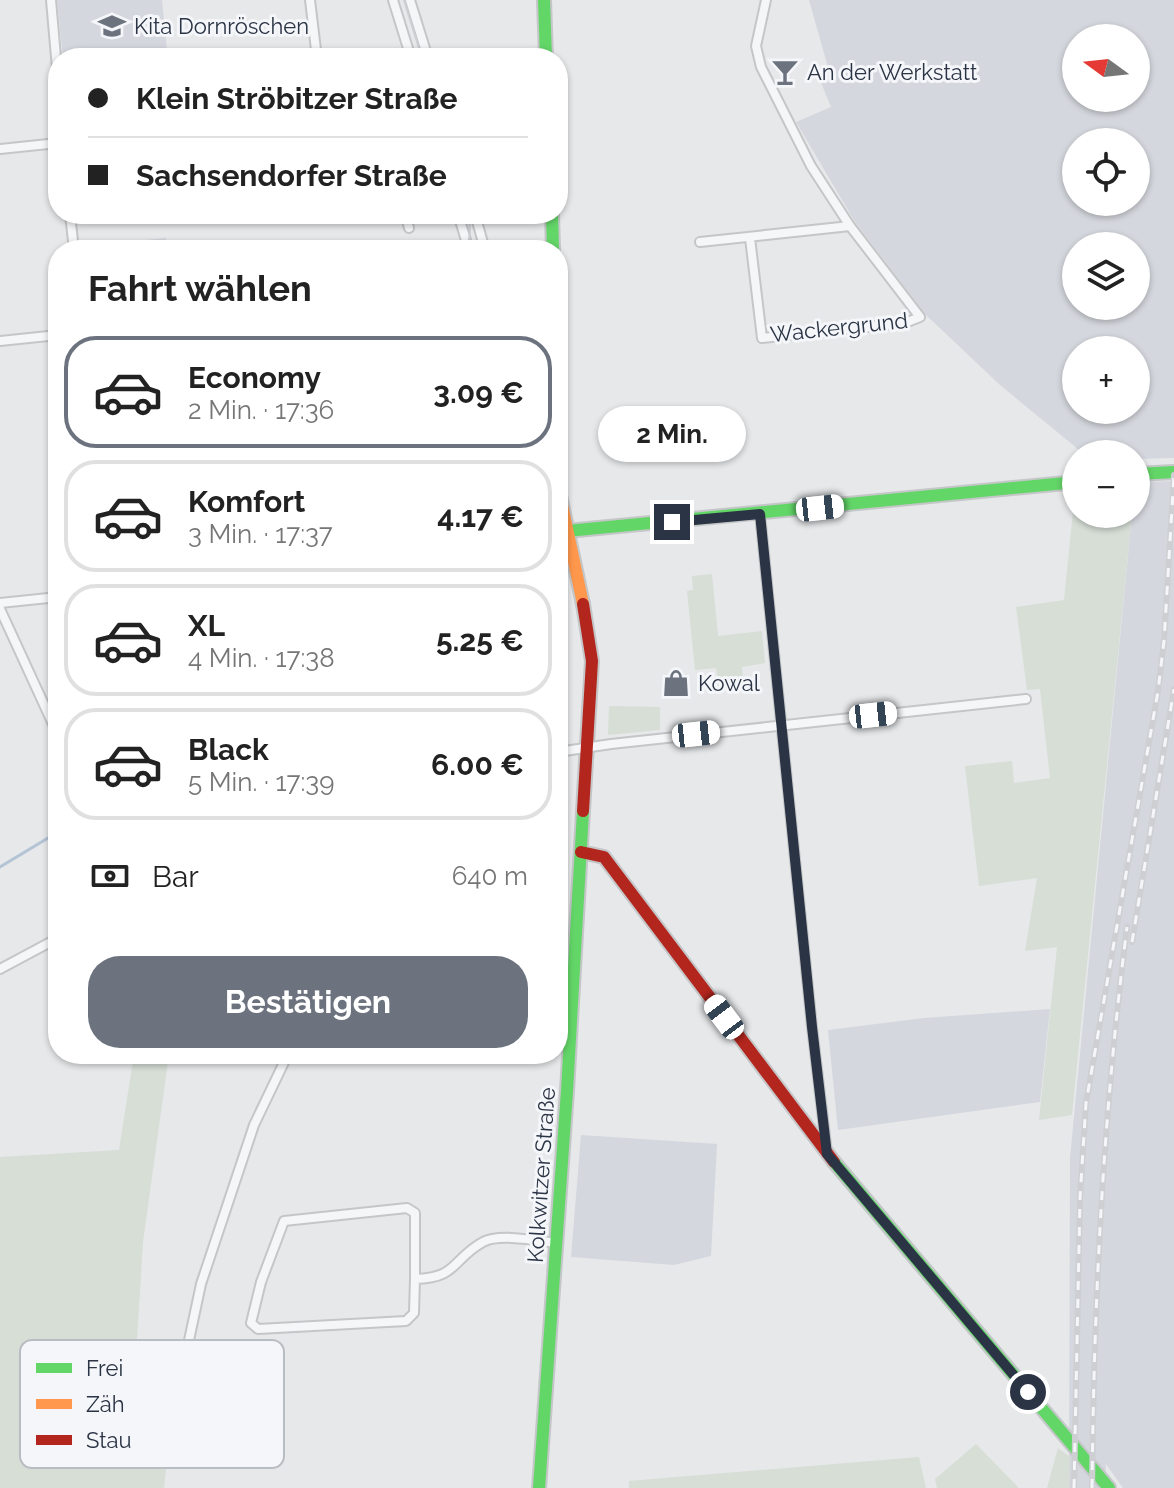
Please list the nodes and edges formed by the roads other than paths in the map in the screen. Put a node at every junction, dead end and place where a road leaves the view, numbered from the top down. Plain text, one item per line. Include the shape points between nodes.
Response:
1 (51, 0) edge
2 (310, 0) edge
3 (393, 0) edge
4 (410, 0) edge
5 (544, 0) edge
6 (766, 0) edge
7 (55, 48) edge
8 (316, 48) edge
9 (408, 48) edge
10 (425, 48) edge
11 (546, 48) edge
12 (48, 144) edge
13 (0, 149) edge
14 (408, 224) edge
15 (850, 226) junction
16 (409, 228) dead end
17 (750, 238) junction
18 (700, 242) dead end
19 (48, 336) edge
20 (0, 341) edge
21 (1174, 472) edge
22 (1150, 473) edge
23 (1062, 483) edge
24 (760, 514) junction
25 (568, 532) edge
26 (568, 549) edge
27 (48, 599) edge
28 (0, 606) edge
29 (1026, 699) dead end
30 (48, 713) edge
31 (781, 725) junction
32 (587, 748) junction
33 (568, 751) edge
34 (581, 852) junction
35 (48, 943) edge
36 (0, 969) edge
37 (283, 1064) edge
38 (568, 1064) edge
39 (568, 1064) edge
40 (827, 1154) junction
41 (557, 1243) junction
42 (415, 1279) junction
43 (189, 1340) edge
44 (539, 1488) edge
45 (1109, 1488) edge

1 - 7 street
2 - 8 street
3 - 9 street
4 - 10 street
5 - 11 street
6 - 15 street via 756,46 761,67 811,166
12 - 13 street
14 - 16 street
15 - 17 street
15 - 17 street, Wackergrund via 920,317 762,338
17 - 18 street
19 - 20 street
21 - 22 street
23 - 24 street
24 - 25 street
24 - 31 street
26 - 32 street, Kolkwitzer Straße via 586,609 592,661
27 - 28 street
28 - 30 street
29 - 31 street
31 - 32 street
31 - 40 street
32 - 33 street
32 - 34 street, Kolkwitzer Straße
34 - 38 street, Kolkwitzer Straße
34 - 40 street via 604,857
35 - 36 street
37 - 43 street via 254,1125 201,1284
39 - 41 street, Kolkwitzer Straße
40 - 45 street
41 - 42 street via 496,1238 437,1278
41 - 44 street, Kolkwitzer Straße
42 - 42 street via 414,1313 406,1321 258,1329 251,1323 284,1221 407,1208 415,1213

